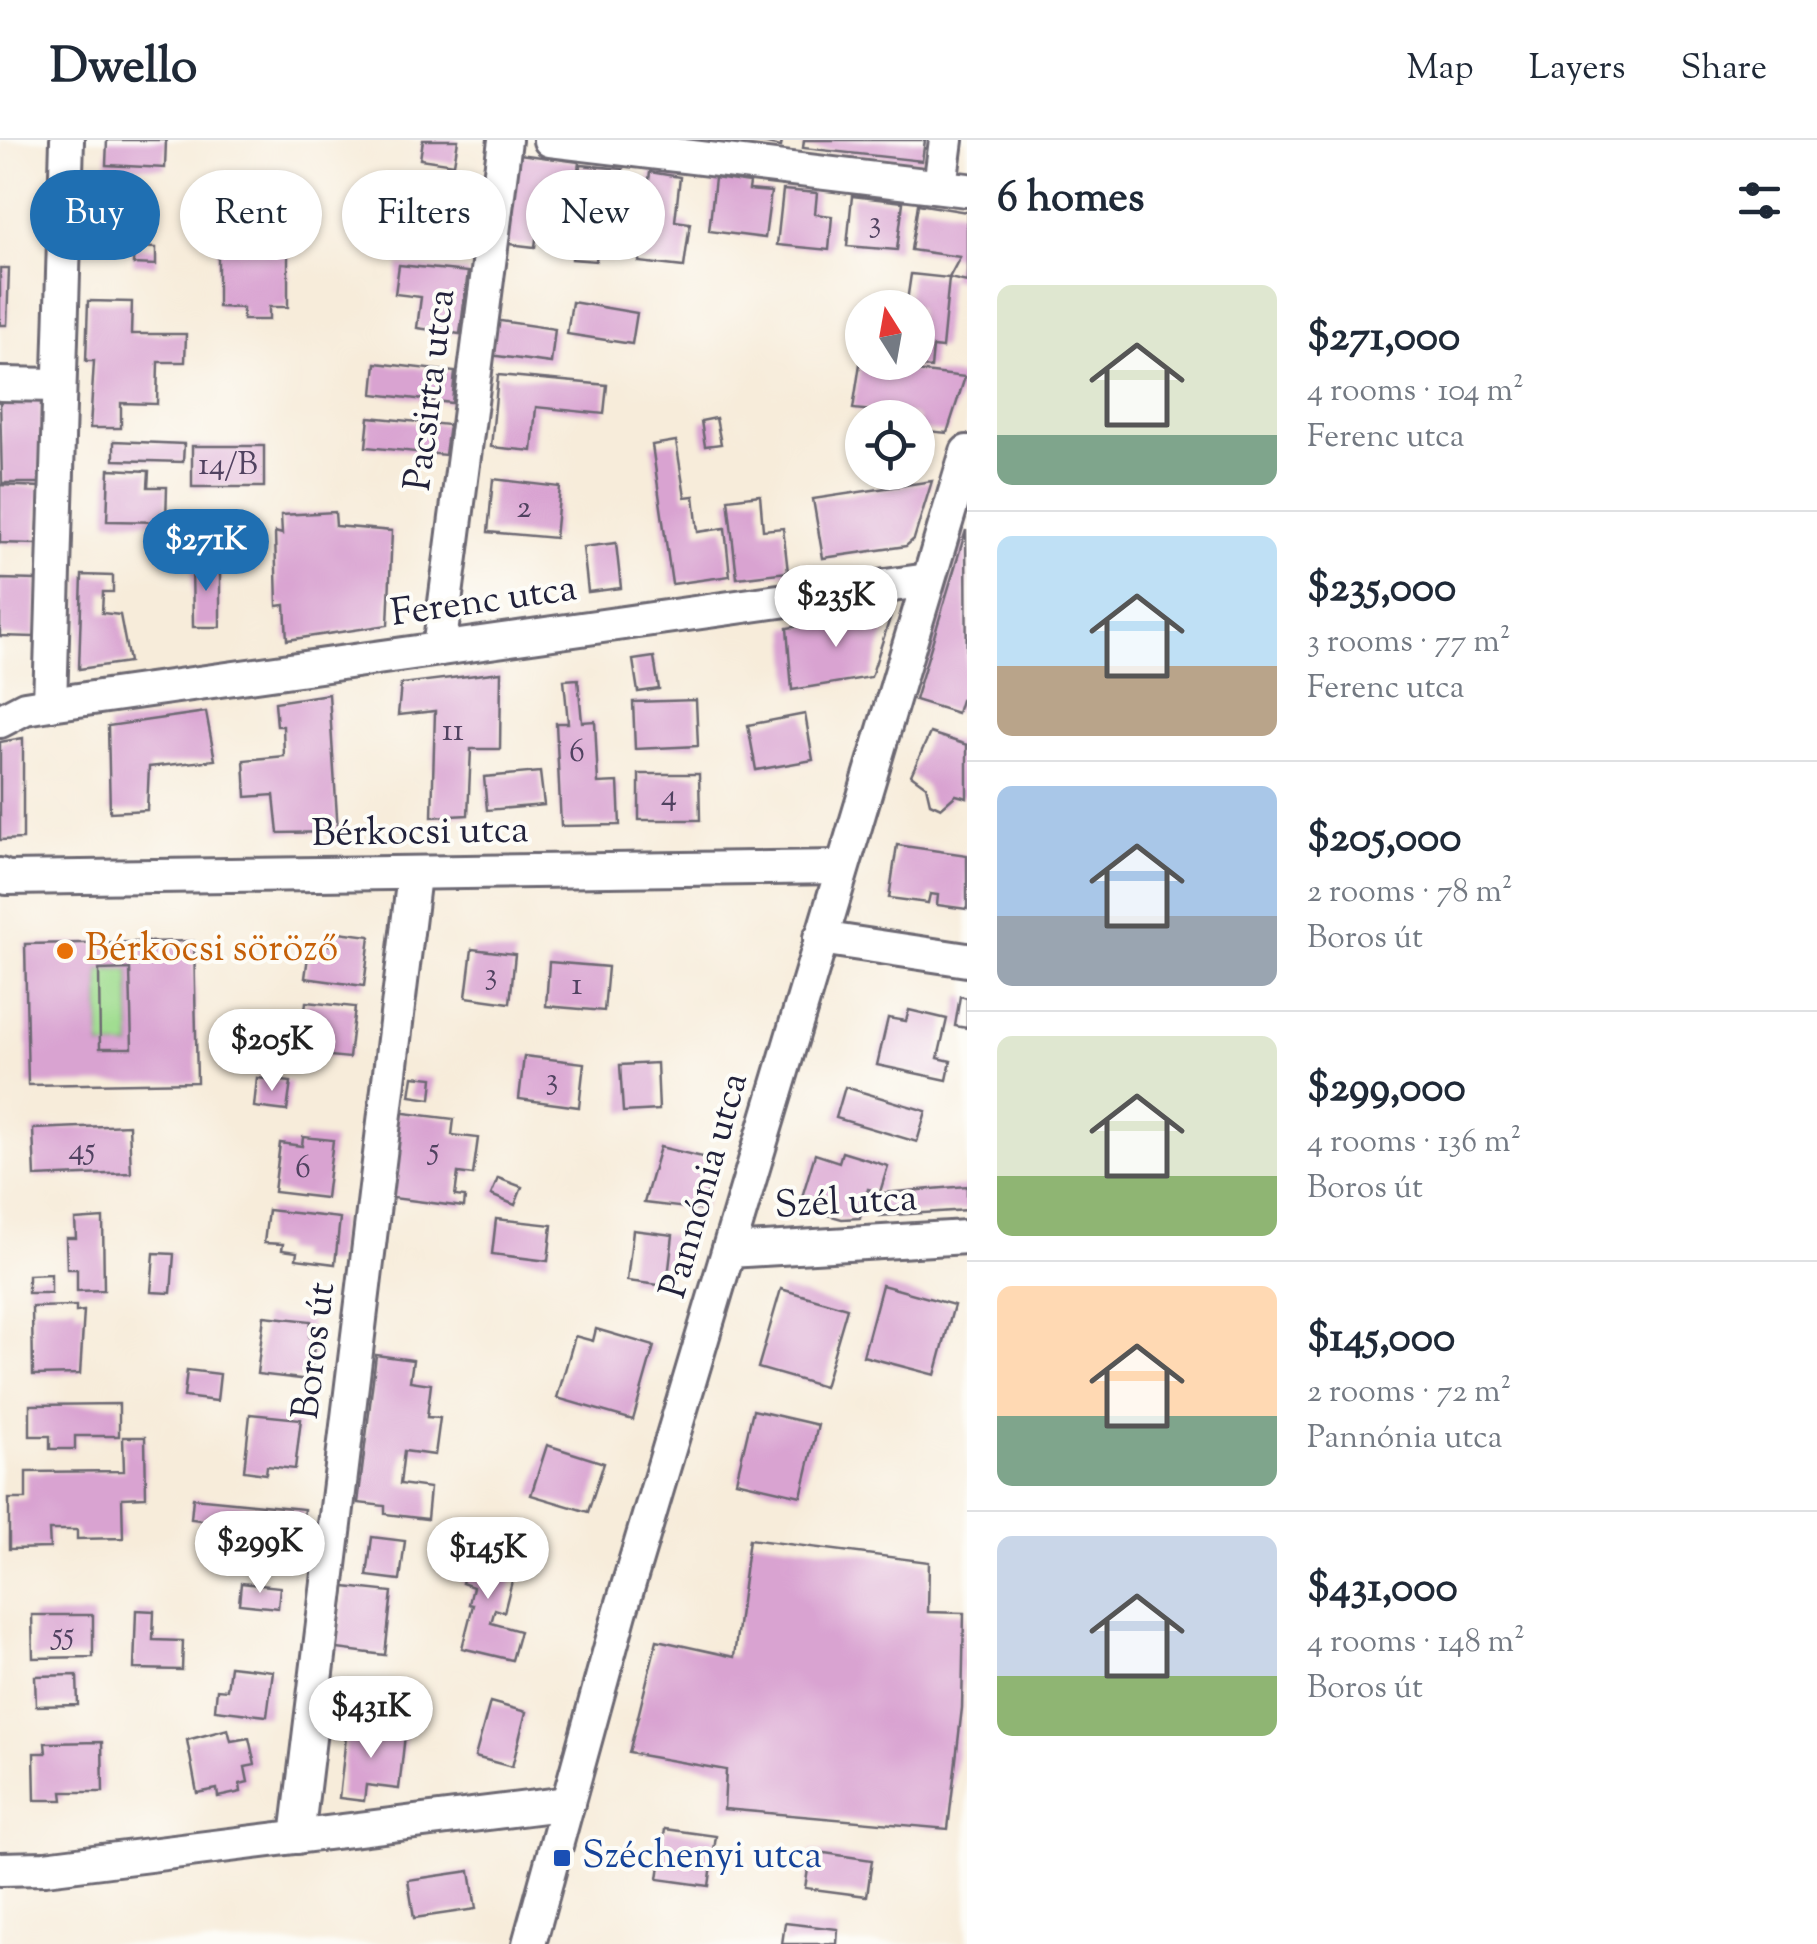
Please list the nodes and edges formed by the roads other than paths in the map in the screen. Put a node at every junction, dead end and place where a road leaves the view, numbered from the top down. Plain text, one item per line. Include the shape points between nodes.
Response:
1 (67, 140) edge
2 (506, 140) edge
3 (550, 140) edge
4 (946, 140) edge
5 (954, 188) edge
6 (0, 384) edge
7 (59, 385) junction
8 (967, 452) edge
9 (928, 580) junction
10 (439, 650) junction
11 (50, 704) junction
12 (0, 721) edge
13 (841, 867) junction
14 (414, 874) junction
15 (0, 876) edge
16 (820, 938) junction
17 (967, 960) edge
18 (967, 1237) edge
19 (730, 1251) junction
20 (568, 1803) junction
21 (296, 1836) junction
22 (0, 1869) edge
23 (529, 1944) edge

1 - 7 street
2 - 10 street, Pacsirta utca
3 - 5 street
4 - 5 street
6 - 7 street
7 - 11 street
8 - 9 street, Pannónia utca
9 - 10 street, Ferenc utca
9 - 13 street, Pannónia utca
10 - 11 street, Ferenc utca
11 - 12 street, Ferenc utca
13 - 14 street, Bérkocsi utca
13 - 16 street, Pannónia utca
14 - 15 street, Bérkocsi utca
14 - 21 street, Boros út
16 - 17 street
16 - 19 street, Pannónia utca
18 - 19 street, Szél utca
19 - 20 street, Pannónia utca
20 - 21 street
20 - 23 street, Pannónia utca
21 - 22 street

